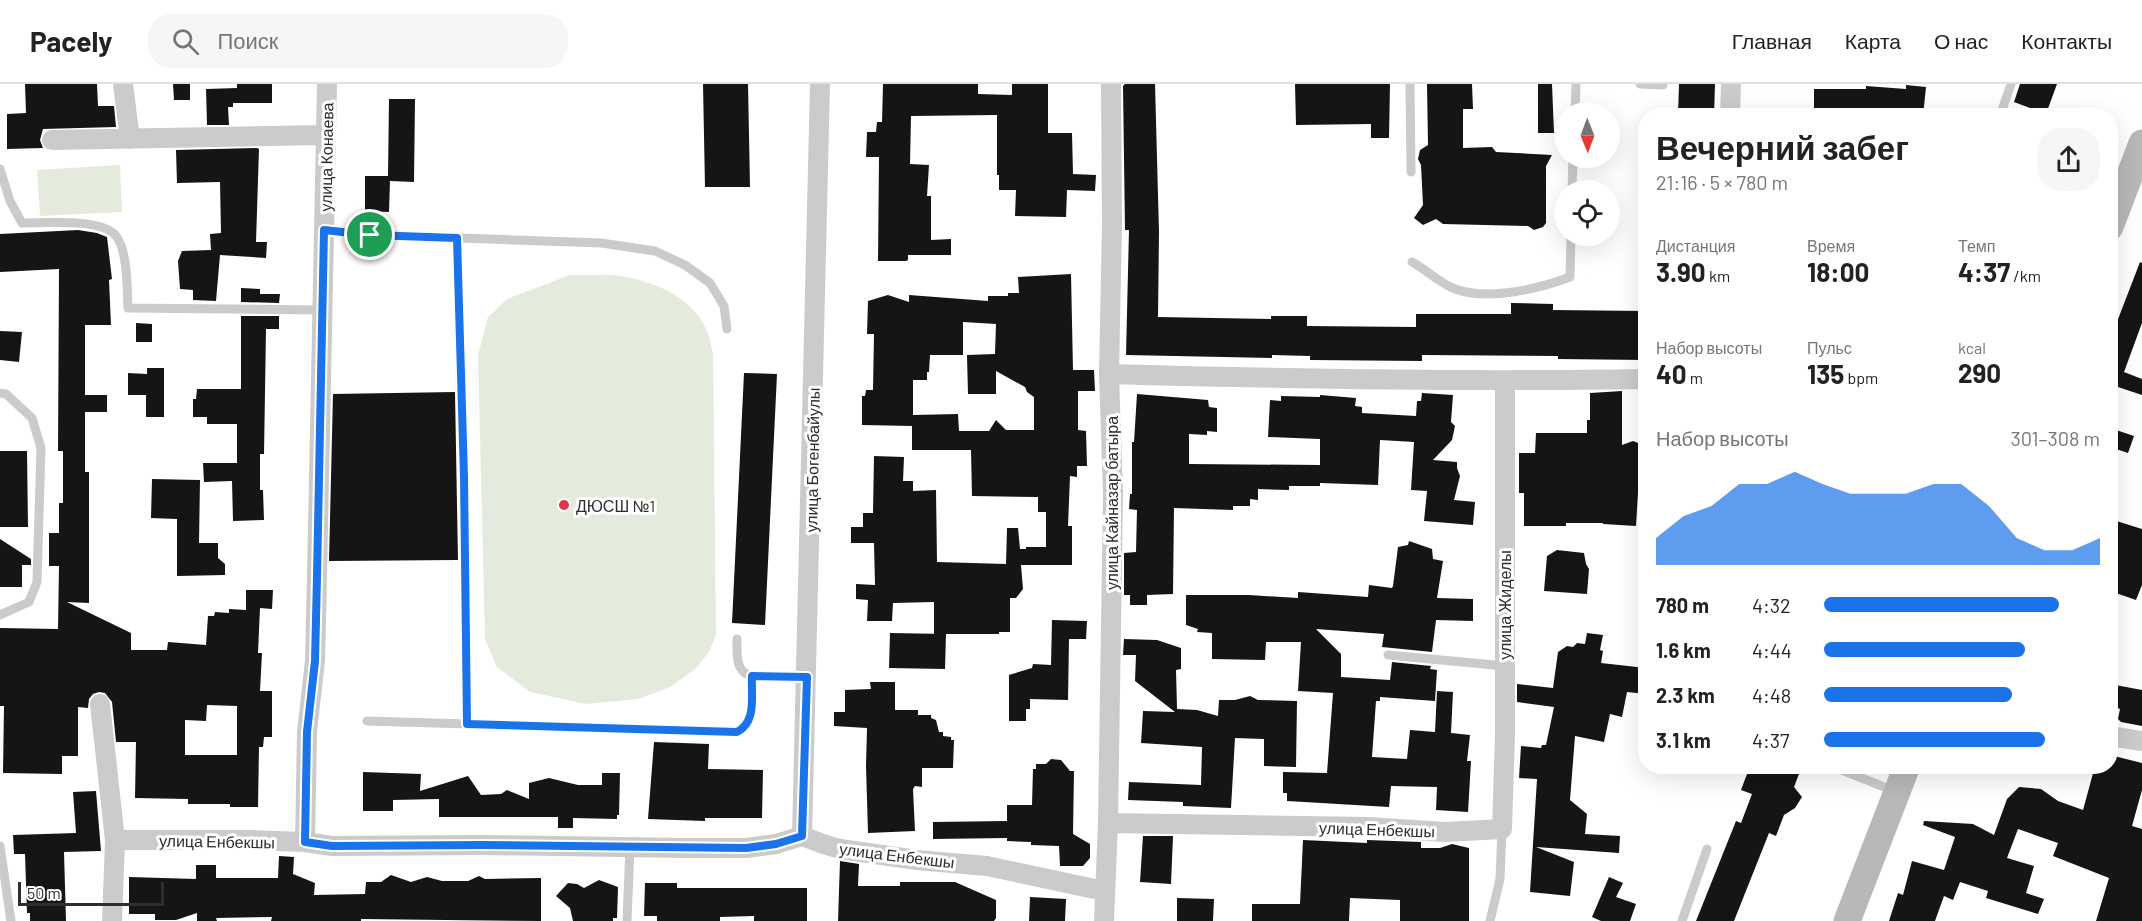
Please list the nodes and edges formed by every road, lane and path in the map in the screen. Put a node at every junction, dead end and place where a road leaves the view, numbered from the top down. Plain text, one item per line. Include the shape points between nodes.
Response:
1 (123, 84) edge
2 (327, 84) edge
3 (820, 84) edge
4 (1111, 84) edge
5 (1410, 84) edge
6 (1576, 84) edge
7 (1640, 84) edge
8 (1731, 84) edge
9 (2011, 84) edge
10 (1663, 85) edge
11 (1575, 102) edge
12 (1730, 108) edge
13 (2003, 108) edge
14 (325, 135) junction
15 (130, 139) junction
16 (52, 140) dead end
17 (2142, 143) edge
18 (0, 169) edge
19 (1411, 172) dead end
20 (2118, 205) edge
21 (324, 230) junction
22 (457, 238) junction
23 (1571, 246) edge
24 (1412, 262) dead end
25 (323, 310) junction
26 (727, 329) dead end
27 (1109, 374) junction
28 (1638, 379) edge
29 (1505, 381) junction
30 (0, 393) edge
31 (0, 615) edge
32 (737, 639) dead end
33 (1388, 656) dead end
34 (1505, 666) junction
35 (752, 676) junction
36 (807, 677) junction
37 (100, 705) dead end
38 (367, 721) dead end
39 (467, 724) junction
40 (2118, 737) edge
41 (2142, 741) edge
42 (1852, 774) edge
43 (1904, 774) edge
44 (1897, 792) junction
45 (1108, 823) junction
46 (1502, 829) junction
47 (802, 836) junction
48 (115, 840) junction
49 (305, 842) junction
50 (0, 846) edge
51 (630, 847) junction
52 (1707, 849) dead end
53 (1104, 891) junction
54 (11, 921) edge
55 (112, 921) edge
56 (627, 921) edge
57 (1104, 921) edge
58 (1490, 921) edge
59 (1682, 921) edge
60 (1847, 921) edge

1 - 15 street
2 - 14 street, улица Конаева
3 - 36 street, улица Богенбайулы
4 - 27 street, улица Кайназар батыра
5 - 19 lane
6 - 11 lane
7 - 10 lane
8 - 12 street
9 - 13 lane
14 - 15 street
14 - 21 street, улица Конаева
15 - 16 street
17 - 20 main road
18 - 25 lane via 22,223 86,224 109,229 117,237 126,264 128,308
21 - 22 lane
21 - 25 street, улица Конаева
22 - 26 lane via 601,243 656,251 710,283 724,306
22 - 39 lane
23 - 24 lane via 1570,277 1513,292 1482,294 1457,290
25 - 49 street, улица Конаева via 315,649 307,732
27 - 29 street
27 - 45 street, улица Кайназар батыра via 1113,494
28 - 29 street
29 - 34 street, улица Жиделы
30 - 31 lane via 32,418 41,448 37,582 29,602
32 - 35 lane via 738,665
33 - 34 lane
34 - 46 street, улица Жиделы
35 - 36 lane
35 - 39 lane via 750,721 737,732
36 - 47 street, улица Богенбайулы
37 - 48 street
38 - 39 lane
40 - 41 street
42 - 44 lane
43 - 44 main road
44 - 60 main road
45 - 46 street, улица Енбекшы via 1445,832
45 - 53 street, улица Кайназар батыра
46 - 58 lane via 1500,879
47 - 51 street, улица Енбекшы via 746,848
47 - 53 street, улица Енбекшы via 840,849 987,866
48 - 49 street, улица Енбекшы
48 - 55 street
49 - 51 street, улица Енбекшы via 332,846
50 - 54 lane
51 - 56 lane
52 - 59 lane
53 - 57 street, улица Кайназар батыра

